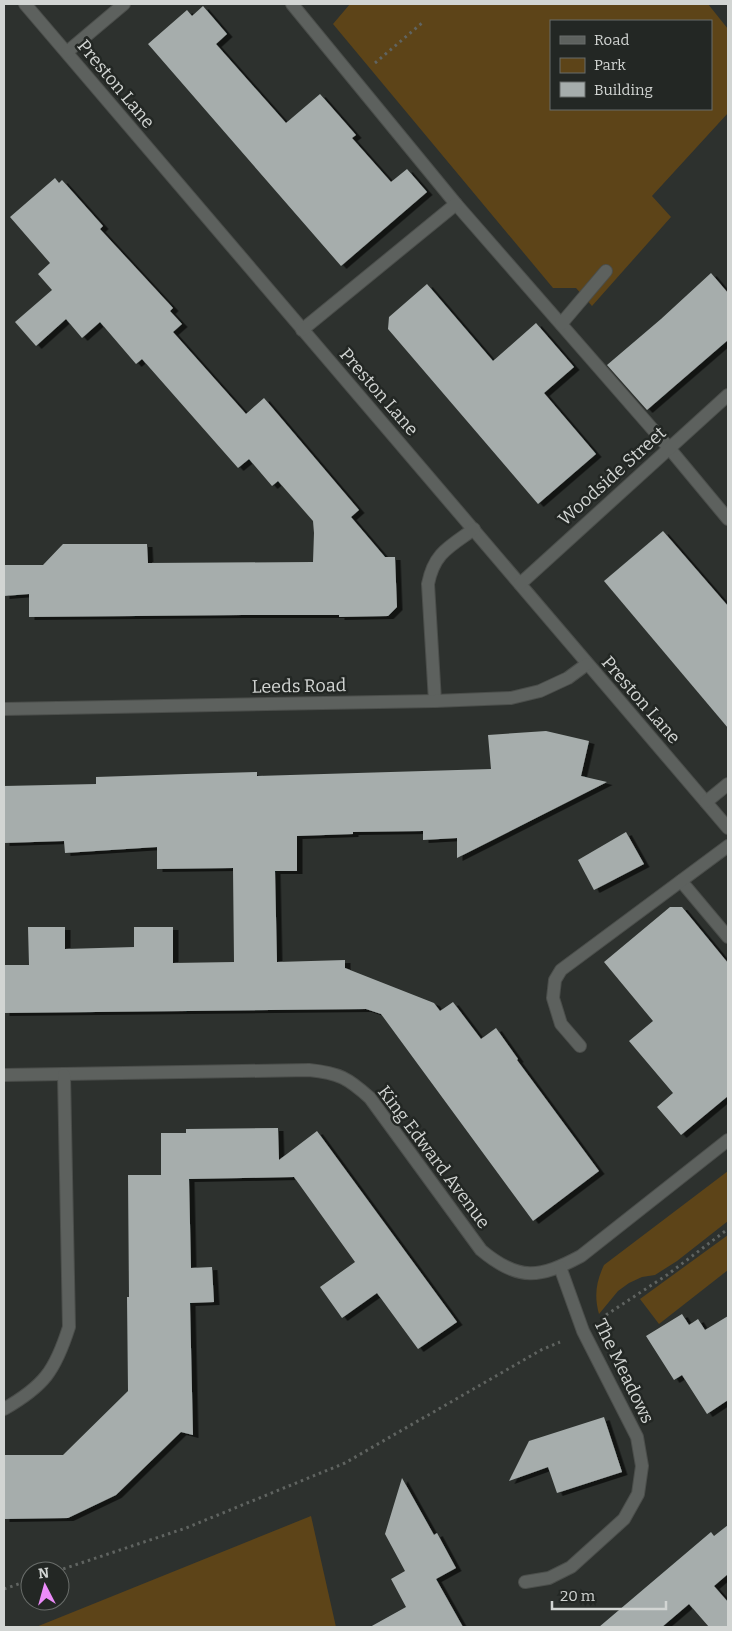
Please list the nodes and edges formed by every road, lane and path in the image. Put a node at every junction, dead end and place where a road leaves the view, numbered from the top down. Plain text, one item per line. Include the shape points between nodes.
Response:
1 (25, 4) edge
2 (124, 4) edge
3 (292, 4) edge
4 (422, 23) dead end
5 (67, 52) junction
6 (370, 68) dead end
7 (456, 204) junction
8 (606, 270) dead end
9 (561, 324) junction
10 (302, 330) junction
11 (728, 395) edge
12 (669, 448) junction
13 (728, 520) edge
14 (474, 529) junction
15 (520, 584) junction
16 (587, 664) junction
17 (435, 702) junction
18 (4, 709) edge
19 (728, 784) edge
20 (706, 802) junction
21 (728, 828) edge
22 (728, 846) edge
23 (681, 880) junction
24 (728, 937) edge
25 (580, 1046) dead end
26 (4, 1075) edge
27 (64, 1075) junction
28 (728, 1140) edge
29 (728, 1229) edge
30 (560, 1267) junction
31 (584, 1331) junction
32 (4, 1409) edge
33 (70, 1567) edge
34 (525, 1582) dead end
35 (20, 1583) edge
36 (4, 1589) edge

1 - 5 street, Preston Lane
2 - 5 street
3 - 7 street
4 - 6 path
5 - 10 street, Preston Lane
7 - 9 street
7 - 10 street
8 - 9 street
9 - 12 street
10 - 14 street, Preston Lane
11 - 12 street, Woodside Street
12 - 13 street
12 - 15 street, Woodside Street
14 - 15 street, Preston Lane
14 - 17 street via 442,552 431,570 428,584
15 - 16 street, Preston Lane
16 - 17 street, Leeds Road via 568,678 540,691 510,698
16 - 20 street, Preston Lane
17 - 18 street, Leeds Road
19 - 20 street
20 - 21 street
22 - 23 street
23 - 24 street
23 - 25 street via 561,970 554,980 553,998 561,1024
26 - 27 street, King Edward Avenue
27 - 30 street, King Edward Avenue via 332,1072 352,1082 370,1098 481,1250 498,1264 518,1272 540,1273
27 - 32 street via 69,1327 60,1354 46,1377 26,1396
28 - 30 street, King Edward Avenue via 581,1256
29 - 31 path
30 - 31 street, The Meadows
31 - 33 path via 541,1350 345,1463 186,1528
31 - 34 street, The Meadows via 637,1437 642,1466 638,1494 624,1519 571,1567 549,1578
35 - 36 path

